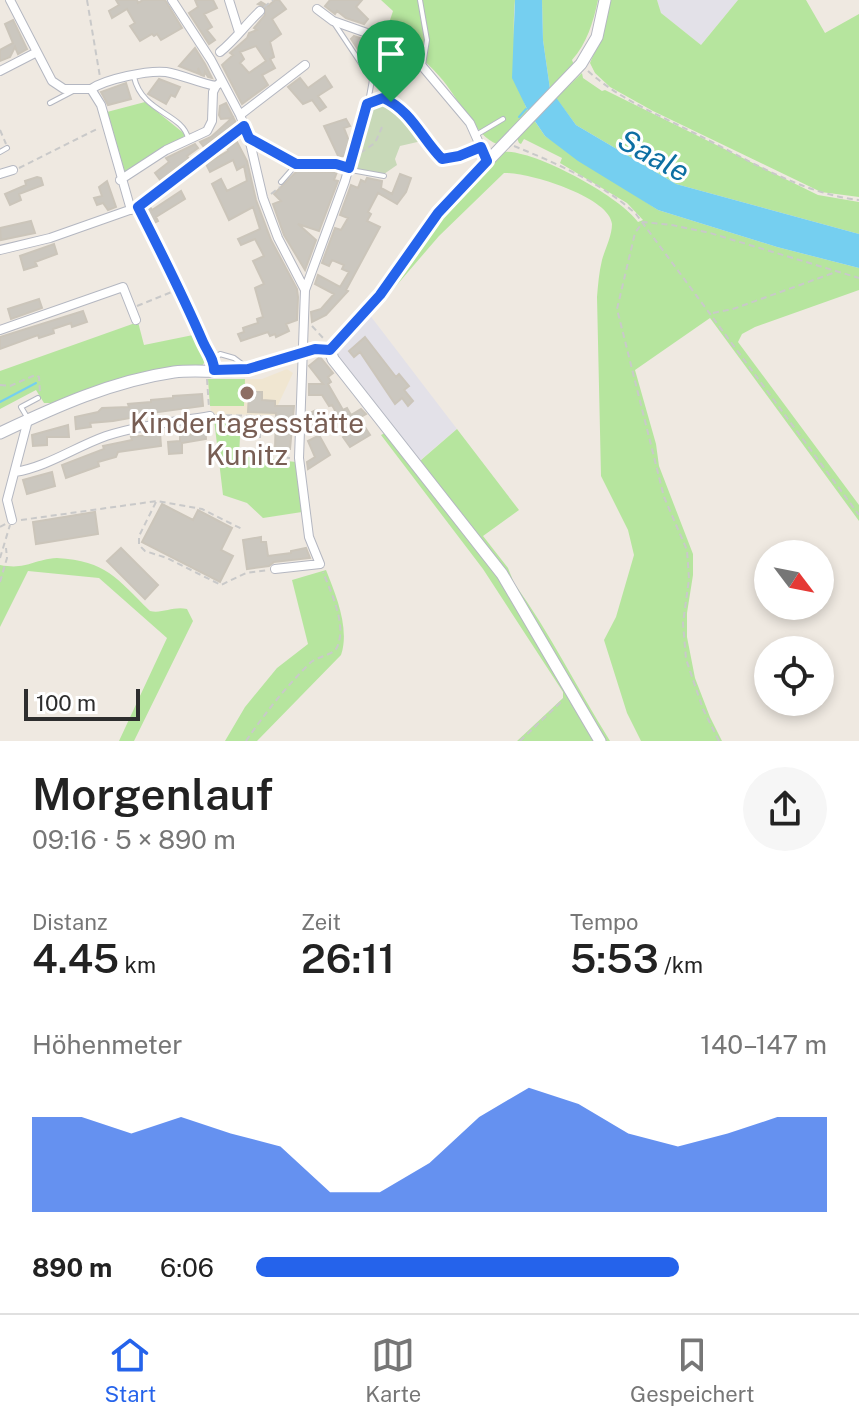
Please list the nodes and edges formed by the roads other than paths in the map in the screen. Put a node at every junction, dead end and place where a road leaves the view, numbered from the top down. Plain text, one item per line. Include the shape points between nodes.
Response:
1 (10, 0) edge
2 (172, 0) edge
3 (229, 0) edge
4 (325, 0) edge
5 (420, 0) edge
6 (605, 0) edge
7 (317, 9) joint
8 (260, 11) dead end
9 (333, 21) junction
10 (239, 32) junction
11 (203, 46) junction
12 (37, 52) junction
13 (220, 52) junction
14 (411, 57) junction
15 (305, 65) dead end
16 (422, 66) junction
17 (0, 71) edge
18 (399, 74) dead end
19 (134, 77) junction
20 (219, 82) junction
21 (91, 89) junction
22 (75, 90) junction
23 (140, 94) junction
24 (135, 101) dead end
25 (50, 103) dead end
26 (367, 104) junction
27 (240, 115) junction
28 (503, 119) dead end
29 (244, 126) junction
30 (476, 135) junction
31 (188, 138) junction
32 (249, 138) junction
33 (481, 147) junction
34 (7, 148) dead end
35 (0, 152) edge
36 (487, 161) junction
37 (296, 164) junction
38 (349, 168) junction
39 (13, 170) road end
40 (0, 174) edge
41 (384, 176) dead end
42 (120, 180) junction
43 (281, 182) road end
44 (134, 208) junction
45 (0, 250) edge
46 (305, 290) junction
47 (136, 320) dead end
48 (0, 330) edge
49 (327, 345) junction
50 (303, 351) junction
51 (38, 398) road end
52 (210, 416) road end
53 (28, 420) junction
54 (0, 433) edge
55 (15, 472) junction
56 (12, 520) road end
57 (275, 569) road end
58 (600, 741) edge

1 - 12 street
2 - 11 street
3 - 10 street
4 - 7 lane
5 - 16 lane via 427,40
6 - 36 street via 597,37 581,64
7 - 9 street
8 - 10 street
9 - 14 street via 384,39
9 - 26 lane via 372,80
10 - 13 street
11 - 13 street
11 - 20 street
12 - 17 street
12 - 22 street via 52,81
13 - 20 street
14 - 16 street
14 - 18 lane
15 - 27 street
16 - 30 street
19 - 20 street via 167,72
19 - 21 street via 101,82
19 - 23 lane
20 - 27 street
20 - 31 street via 213,92 211,126
21 - 22 street
21 - 42 street via 101,105
22 - 25 lane
23 - 24 lane
23 - 31 lane
26 - 33 street via 383,98 391,102 442,159
26 - 38 street
27 - 29 street
28 - 30 lane
29 - 32 street
29 - 44 street
30 - 33 street
31 - 42 street
32 - 37 street
32 - 46 street via 278,238
33 - 36 street
34 - 35 lane
36 - 49 street via 438,213 380,295
37 - 38 street
37 - 43 lane
38 - 41 lane
38 - 46 street
39 - 40 street
42 - 44 street
44 - 45 street
46 - 50 street
47 - 48 street via 123,287
49 - 50 street
49 - 58 street via 491,560
50 - 53 street via 248,369 171,373 92,393
50 - 57 street via 299,458 309,537 320,564
51 - 53 lane via 21,407
52 - 55 street via 105,436
53 - 54 street
53 - 55 street
55 - 56 street via 7,500

